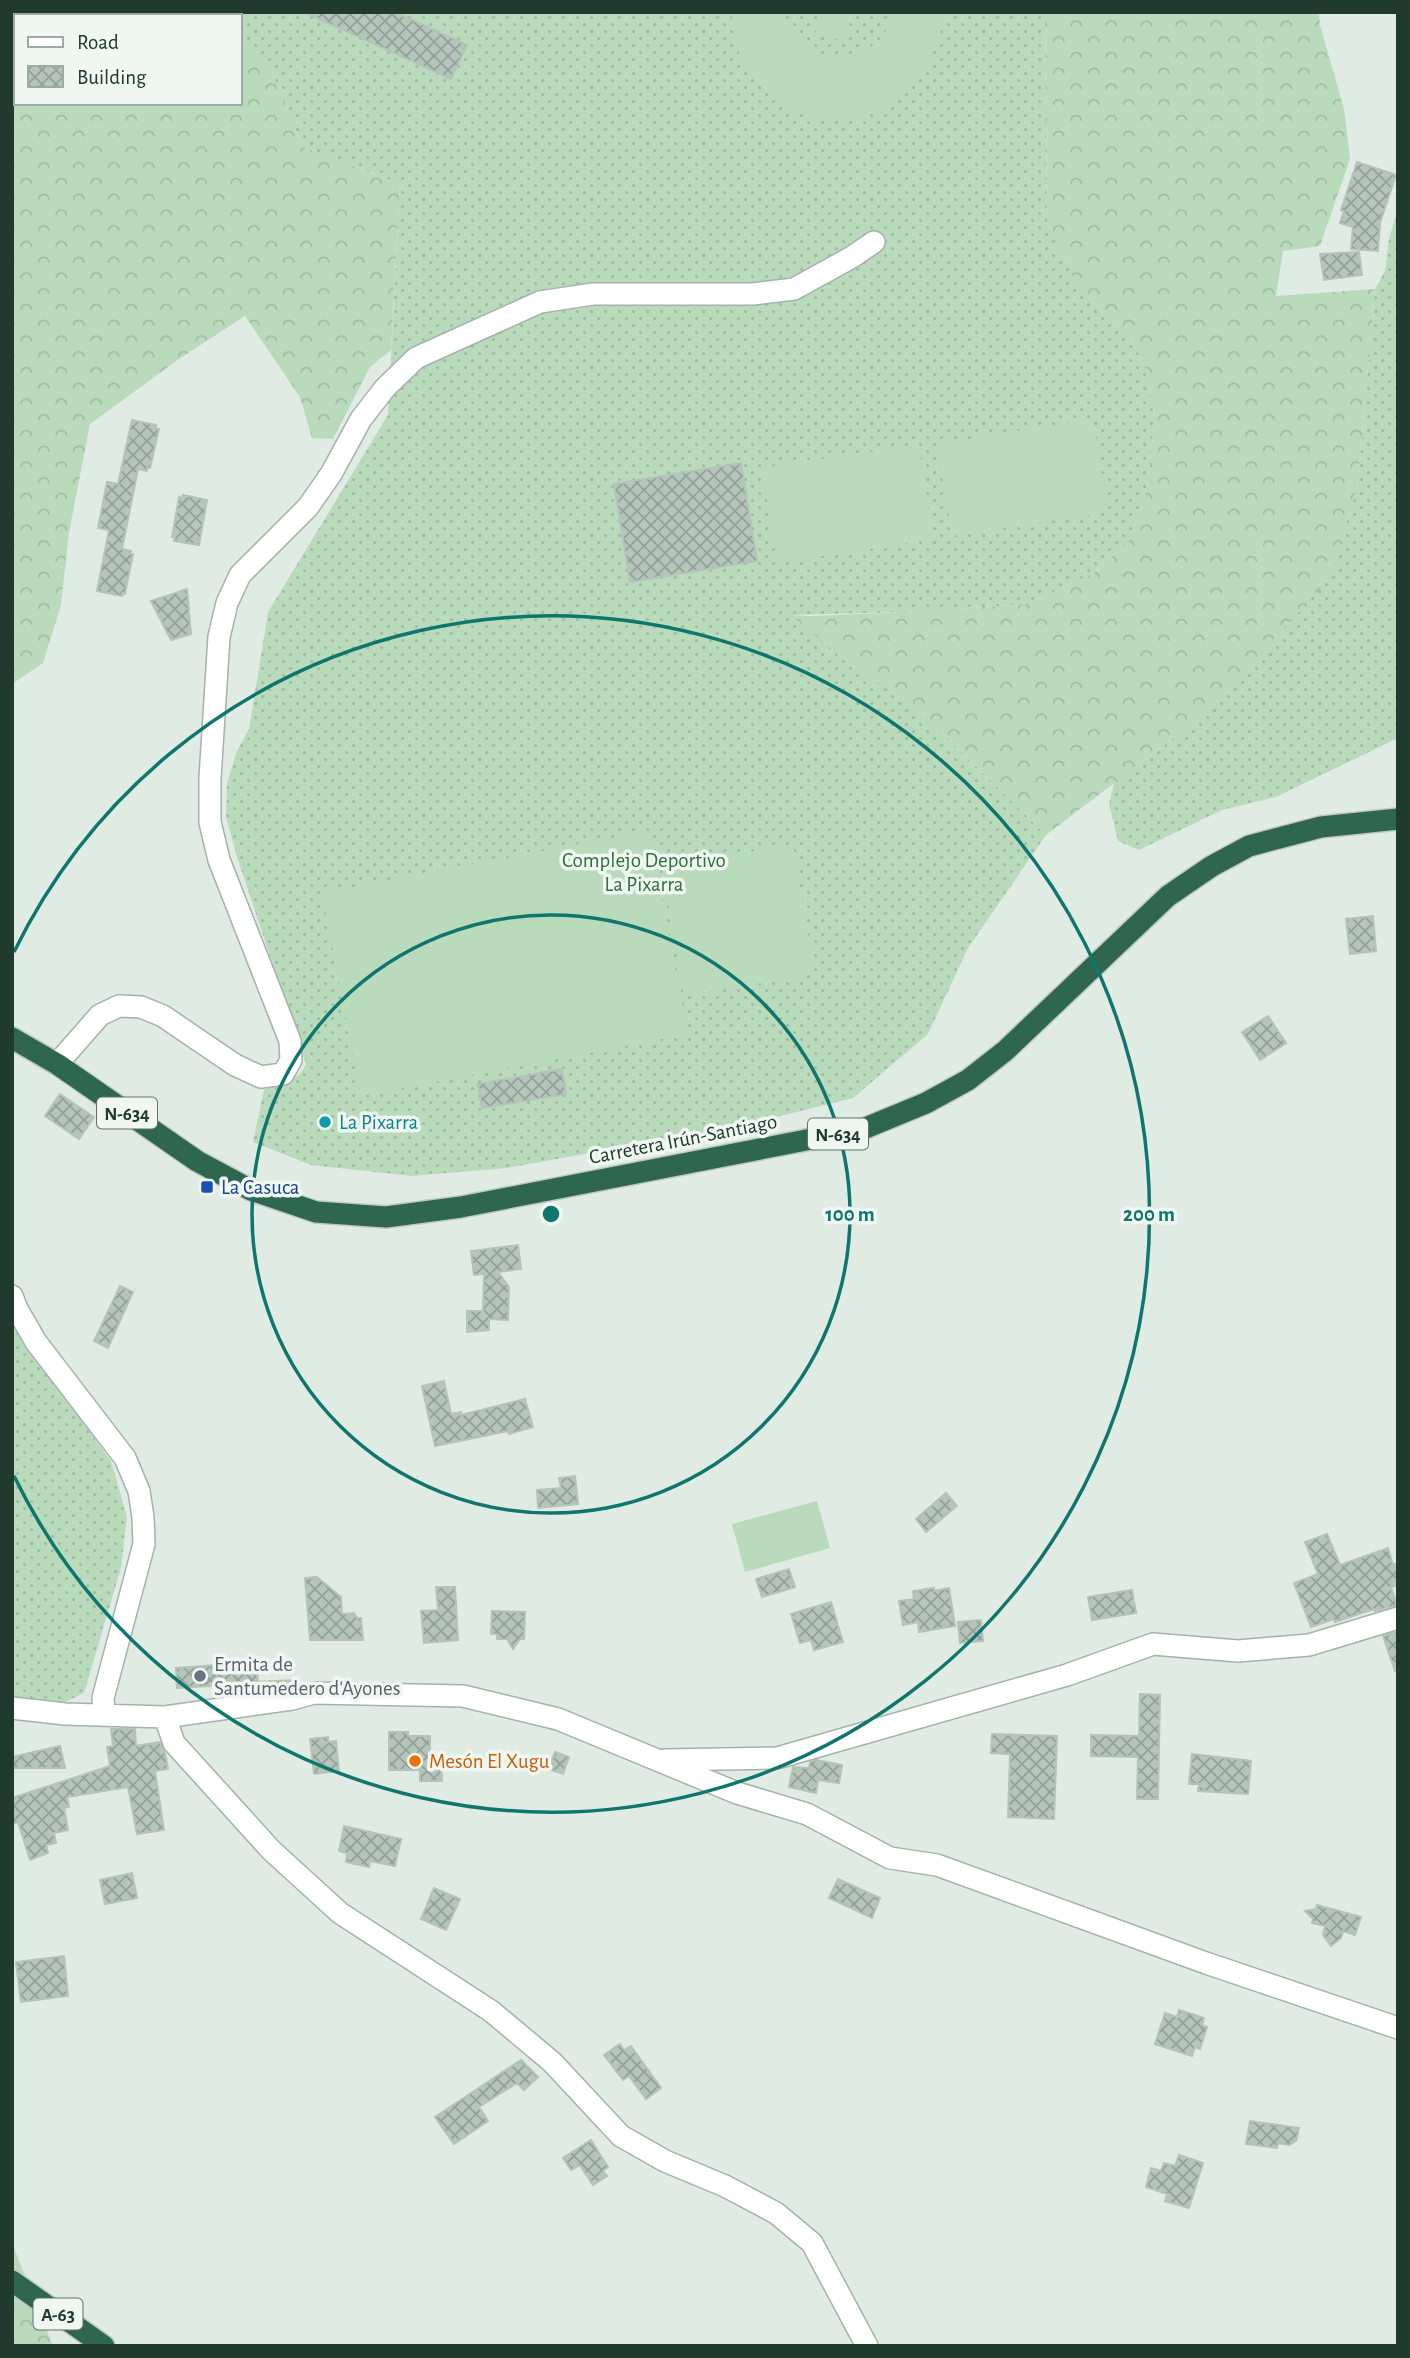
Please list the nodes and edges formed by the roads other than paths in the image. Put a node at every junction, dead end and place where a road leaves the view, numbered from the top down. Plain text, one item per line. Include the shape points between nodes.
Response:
1 (874, 242) dead end
2 (1398, 819) edge
3 (12, 1038) edge
4 (57, 1064) junction
5 (12, 1296) edge
6 (1398, 1618) edge
7 (12, 1708) edge
8 (104, 1714) junction
9 (165, 1717) junction
10 (657, 1760) junction
11 (1398, 2028) edge
12 (12, 2281) edge
13 (104, 2346) edge
14 (867, 2346) edge

1 - 4 street via 794,289 753,294 593,294 540,302 416,359 385,388 308,507 240,576 219,636 210,822 219,860 290,1041 290,1060 283,1074 261,1077 235,1065 163,1016 141,1007 119,1006 100,1015
2 - 4 highway, Carretera Irún-Santiago / N-634 via 1321,827 1249,846 1212,866 1168,896 1005,1051 926,1104 863,1129 461,1207 386,1217 316,1212 251,1190 197,1161
3 - 4 highway, Carretera Irún-Santiago / N-634
5 - 8 street via 36,1342 125,1458 139,1491 144,1544 103,1698
6 - 10 street via 1308,1645 1238,1651 1153,1644 1067,1675 777,1758
7 - 8 street
8 - 9 street
9 - 10 street via 314,1693 463,1696 558,1719
9 - 14 street via 174,1743 271,1850 340,1913 491,2011 552,2062 621,2136 776,2213 812,2243
10 - 11 street via 737,1793 807,1814 890,1858 937,1865
12 - 13 highway, A-63

